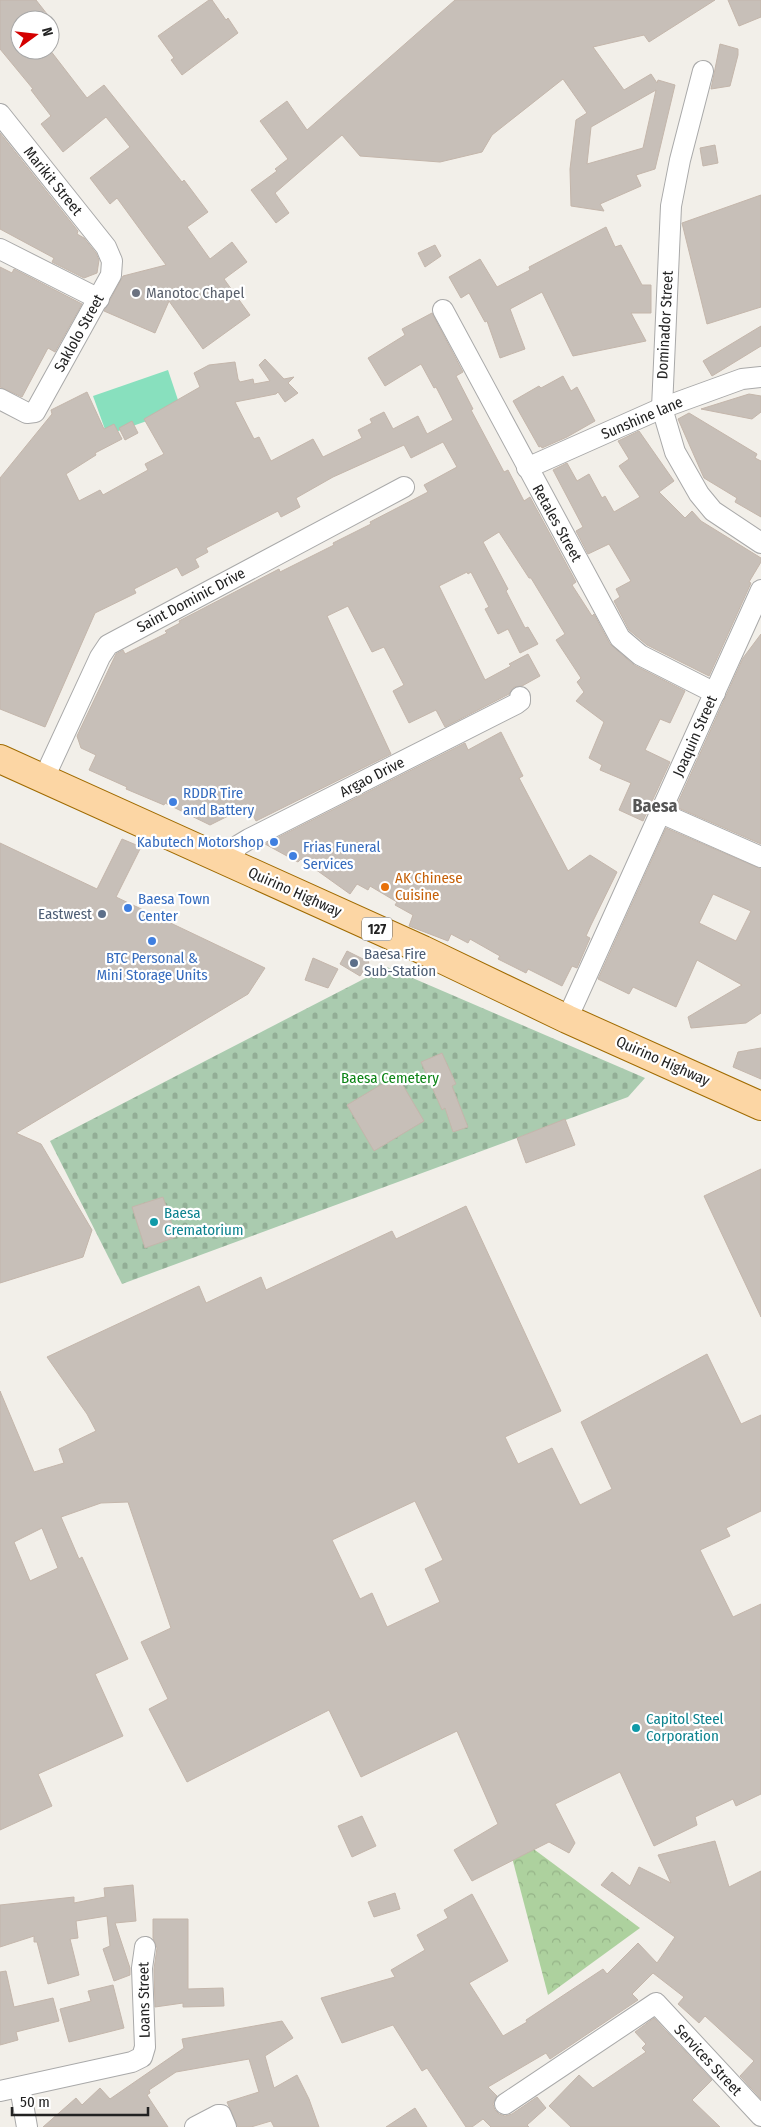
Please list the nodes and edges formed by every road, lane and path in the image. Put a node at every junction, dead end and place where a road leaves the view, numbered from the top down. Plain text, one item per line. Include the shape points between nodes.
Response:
1 (703, 70) dead end
2 (0, 114) edge
3 (106, 247) joint
4 (0, 249) edge
5 (99, 299) junction
6 (443, 310) dead end
7 (761, 377) edge
8 (0, 399) edge
9 (662, 408) junction
10 (527, 468) junction
11 (404, 487) dead end
12 (761, 543) edge
13 (761, 590) edge
14 (714, 693) junction
15 (520, 697) dead end
16 (0, 759) edge
17 (44, 778) junction
18 (661, 812) junction
19 (761, 857) edge
20 (227, 861) junction
21 (567, 1019) junction
22 (758, 1103) edge
23 (145, 1947) dead end
24 (20, 2087) junction
25 (0, 2091) edge
26 (506, 2104) dead end
27 (761, 2116) edge
28 (27, 2127) edge
29 (195, 2127) edge
30 (226, 2127) edge

1 - 9 street, Dominador Street via 671,206
2 - 3 street, Marikit Street
3 - 5 street, Saklolo Street via 112,261 111,275
4 - 5 street
5 - 8 street, Saklolo Street via 37,409 31,414
6 - 10 street, Retales Street
7 - 9 street, Sunshine lane via 742,379
9 - 10 street, Sunshine lane
9 - 12 street, Dominador Street via 675,452 699,494 713,512
10 - 14 street, Retales Street via 620,638 640,655
11 - 17 street, Saint Dominic Drive via 108,645
13 - 14 street, Joaquin Street
14 - 18 street, Joaquin Street
15 - 20 street, Argao Drive via 516,704 249,839
16 - 17 main road, Quirino Highway / 127
17 - 20 main road, Quirino Highway / 127
18 - 19 street
18 - 21 street, Joaquin Street
20 - 21 main road, Quirino Highway / 127
21 - 22 main road, Quirino Highway / 127
23 - 24 street, Loans Street via 142,1968 145,2047 142,2057
24 - 25 street, Loans Street
24 - 28 street
26 - 27 street, Services Street via 656,2003
29 - 30 street via 221,2115

